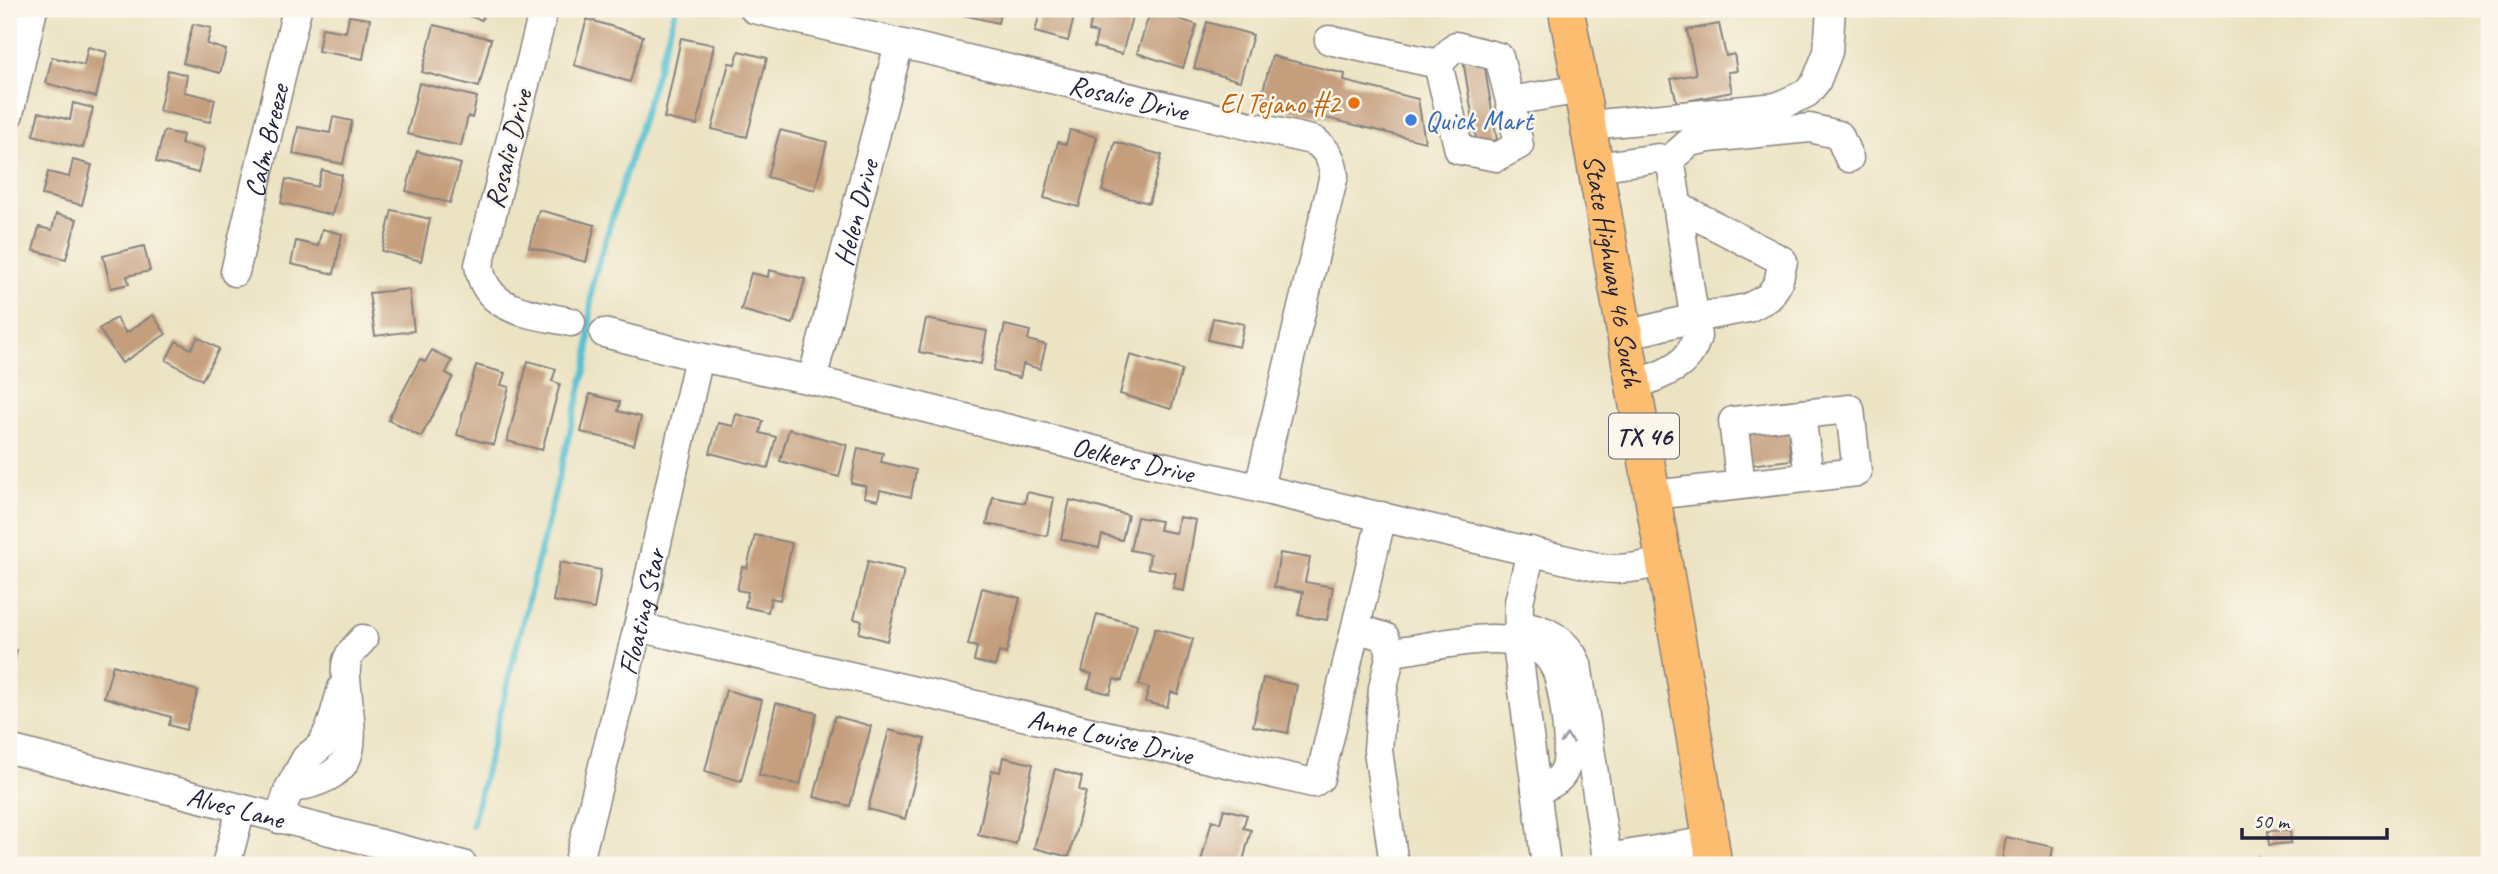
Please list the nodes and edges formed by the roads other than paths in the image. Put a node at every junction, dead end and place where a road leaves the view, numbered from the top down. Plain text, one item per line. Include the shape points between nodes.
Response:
1 (33, 9) edge
2 (298, 9) edge
3 (544, 9) edge
4 (754, 9) edge
5 (1566, 9) edge
6 (1831, 9) edge
7 (1329, 40) dead end
8 (899, 44) junction
9 (1438, 64) junction
10 (1582, 89) junction
11 (1510, 101) junction
12 (9, 114) edge
13 (1589, 125) junction
14 (1849, 158) dead end
15 (1668, 161) junction
16 (1596, 167) junction
17 (1677, 206) junction
18 (235, 272) dead end
19 (1694, 318) junction
20 (571, 322) dead end
21 (604, 333) dead end
22 (1626, 335) junction
23 (699, 357) junction
24 (812, 380) junction
25 (1636, 385) junction
26 (1801, 414) junction
27 (1810, 476) junction
28 (1741, 485) junction
29 (1259, 487) junction
30 (1653, 495) junction
31 (1382, 516) junction
32 (1531, 551) junction
33 (1664, 562) junction
34 (638, 627) junction
35 (1356, 628) junction
36 (1517, 633) junction
37 (363, 639) dead end
38 (1391, 652) junction
39 (1381, 727) junction
40 (9, 749) edge
41 (1536, 790) junction
42 (241, 810) junction
43 (279, 819) junction
44 (1712, 853) edge
45 (1608, 862) edge
46 (226, 865) edge
47 (463, 865) edge
48 (578, 865) edge
49 (1394, 865) edge
50 (1409, 865) edge
51 (1546, 865) edge

1 - 12 street
2 - 18 street, Calm Breeze
3 - 20 street, Rosalie Drive via 479,265 485,289 505,306
4 - 8 street, Rosalie Drive
5 - 10 main road, State Highway 46 South / TX 46
6 - 13 street via 1828,52 1807,93 1777,107
7 - 9 street
8 - 24 street, Helen Drive
8 - 29 street, Rosalie Drive via 1325,148 1334,175
9 - 11 street via 1456,46 1499,57
9 - 11 street via 1459,150 1497,157 1519,145
10 - 11 street
10 - 13 main road, State Highway 46 South / TX 46
13 - 16 main road, State Highway 46 South / TX 46
14 - 15 street via 1839,135 1810,128 1690,142
15 - 16 street via 1658,158
15 - 17 street
16 - 22 main road, State Highway 46 South / TX 46
17 - 19 street
17 - 19 street via 1783,261 1769,297 1748,308
19 - 22 street
19 - 25 street via 1697,336 1693,351 1681,365
21 - 23 street, Oelkers Drive
22 - 25 main road, State Highway 46 South / TX 46
23 - 24 street, Oelkers Drive
23 - 34 street, Floating Star
24 - 29 street, Oelkers Drive
25 - 30 main road, State Highway 46 South / TX 46
26 - 27 street
26 - 27 street via 1850,409 1857,472
26 - 28 street via 1733,421
27 - 28 street
28 - 30 street
29 - 31 street, Oelkers Drive
30 - 33 main road, State Highway 46 South / TX 46
31 - 32 street, Oelkers Drive
31 - 35 street, Anne Louise Drive
32 - 33 street, Oelkers Drive via 1610,570
32 - 36 street
33 - 44 main road, State Highway 46 South / TX 46
34 - 35 street, Anne Louise Drive via 1313,783 1320,778
34 - 48 street, Floating Star
35 - 38 street via 1385,637
36 - 38 street
36 - 41 street
41 -> 36 street via 1556,782 1565,769 1568,732 1553,664
36 - 45 street via 1535,626 1553,635 1566,645 1577,664
37 - 43 street via 348,657 345,676 352,727 351,750 344,766 309,785 289,789
38 - 39 street
39 - 49 street via 1378,750
39 - 50 street via 1394,752
40 - 42 street, Alves Lane
41 - 51 street
42 - 43 street, Alves Lane
42 - 46 street
43 - 47 street, Alves Lane
44 - 45 street

